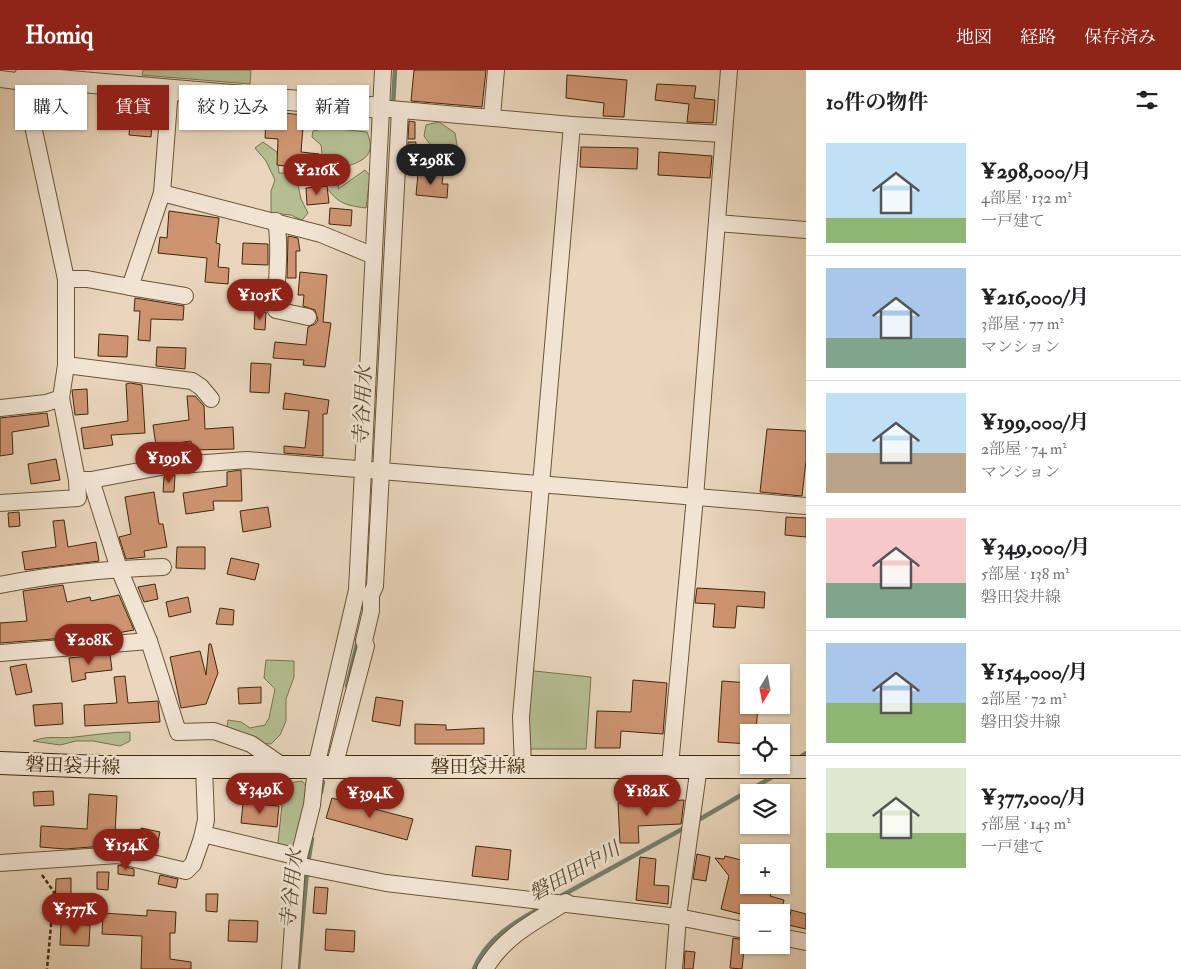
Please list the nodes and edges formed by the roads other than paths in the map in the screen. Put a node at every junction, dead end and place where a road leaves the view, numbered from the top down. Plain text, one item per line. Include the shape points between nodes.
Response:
1 (383, 70) edge
2 (496, 70) edge
3 (729, 70) edge
4 (24, 76) edge
5 (0, 79) edge
6 (170, 89) junction
7 (390, 109) junction
8 (492, 116) junction
9 (572, 125) junction
10 (724, 134) junction
11 (162, 193) junction
12 (276, 221) junction
13 (716, 224) junction
14 (806, 230) edge
15 (374, 256) junction
16 (66, 279) junction
17 (130, 287) junction
18 (185, 296) dead end
19 (308, 317) dead end
20 (66, 365) junction
21 (61, 398) junction
22 (211, 400) dead end
23 (0, 408) edge
24 (362, 470) junction
25 (381, 471) junction
26 (84, 480) junction
27 (540, 484) junction
28 (695, 498) junction
29 (0, 503) edge
30 (806, 506) edge
31 (163, 567) dead end
32 (119, 569) junction
33 (0, 585) edge
34 (149, 641) junction
35 (0, 653) edge
36 (0, 763) edge
37 (523, 766) junction
38 (670, 766) junction
39 (699, 766) junction
40 (204, 767) junction
41 (284, 767) junction
42 (325, 767) junction
43 (806, 767) edge
44 (202, 838) junction
45 (298, 861) junction
46 (0, 863) edge
47 (566, 902) junction
48 (678, 917) junction
49 (740, 929) edge
50 (790, 939) edge
51 (806, 942) edge
52 (290, 969) edge
53 (485, 969) edge
54 (674, 969) edge

1 - 7 street
2 - 8 street
3 - 10 street
4 - 5 street
4 - 6 street
4 - 16 street
6 - 7 street
6 - 11 street
7 - 8 street
7 - 15 street
7 - 25 street
8 - 9 street
9 - 10 street
9 - 27 street
10 - 13 street
11 - 12 street
11 - 17 street
12 - 15 street via 321,234
12 - 19 street via 280,242 276,310
13 - 14 street
13 - 28 street
15 - 24 street
16 - 17 street
16 - 20 street
17 - 18 street
20 - 21 street
20 - 22 street via 192,380
21 - 23 street via 46,403
21 - 26 street
24 - 25 street
24 - 26 street via 247,460 166,466
24 - 42 street via 357,590
25 - 27 street
25 - 42 street via 375,586 364,641 366,646
26 - 29 street via 78,498
26 - 32 street
27 - 28 street
27 - 37 street via 521,717
28 - 30 street
28 - 38 street
31 - 32 street
32 - 33 street
32 - 34 street
34 - 35 street
34 - 41 street via 178,732 214,731 251,744
36 - 40 main road, 磐田袋井線
37 - 38 main road, 磐田袋井線
37 - 42 main road, 磐田袋井線
38 - 39 main road, 磐田袋井線
39 - 43 main road, 磐田袋井線
39 - 48 street
40 - 41 main road, 磐田袋井線
40 - 44 street via 206,820
41 - 42 main road, 磐田袋井線
42 - 45 street
44 - 45 street via 207,835
44 - 46 street via 193,864 186,871 118,855
45 - 47 street via 386,883
45 - 52 street
47 - 48 street
47 - 53 street via 511,937
48 - 49 street
48 - 54 street
50 - 51 street

